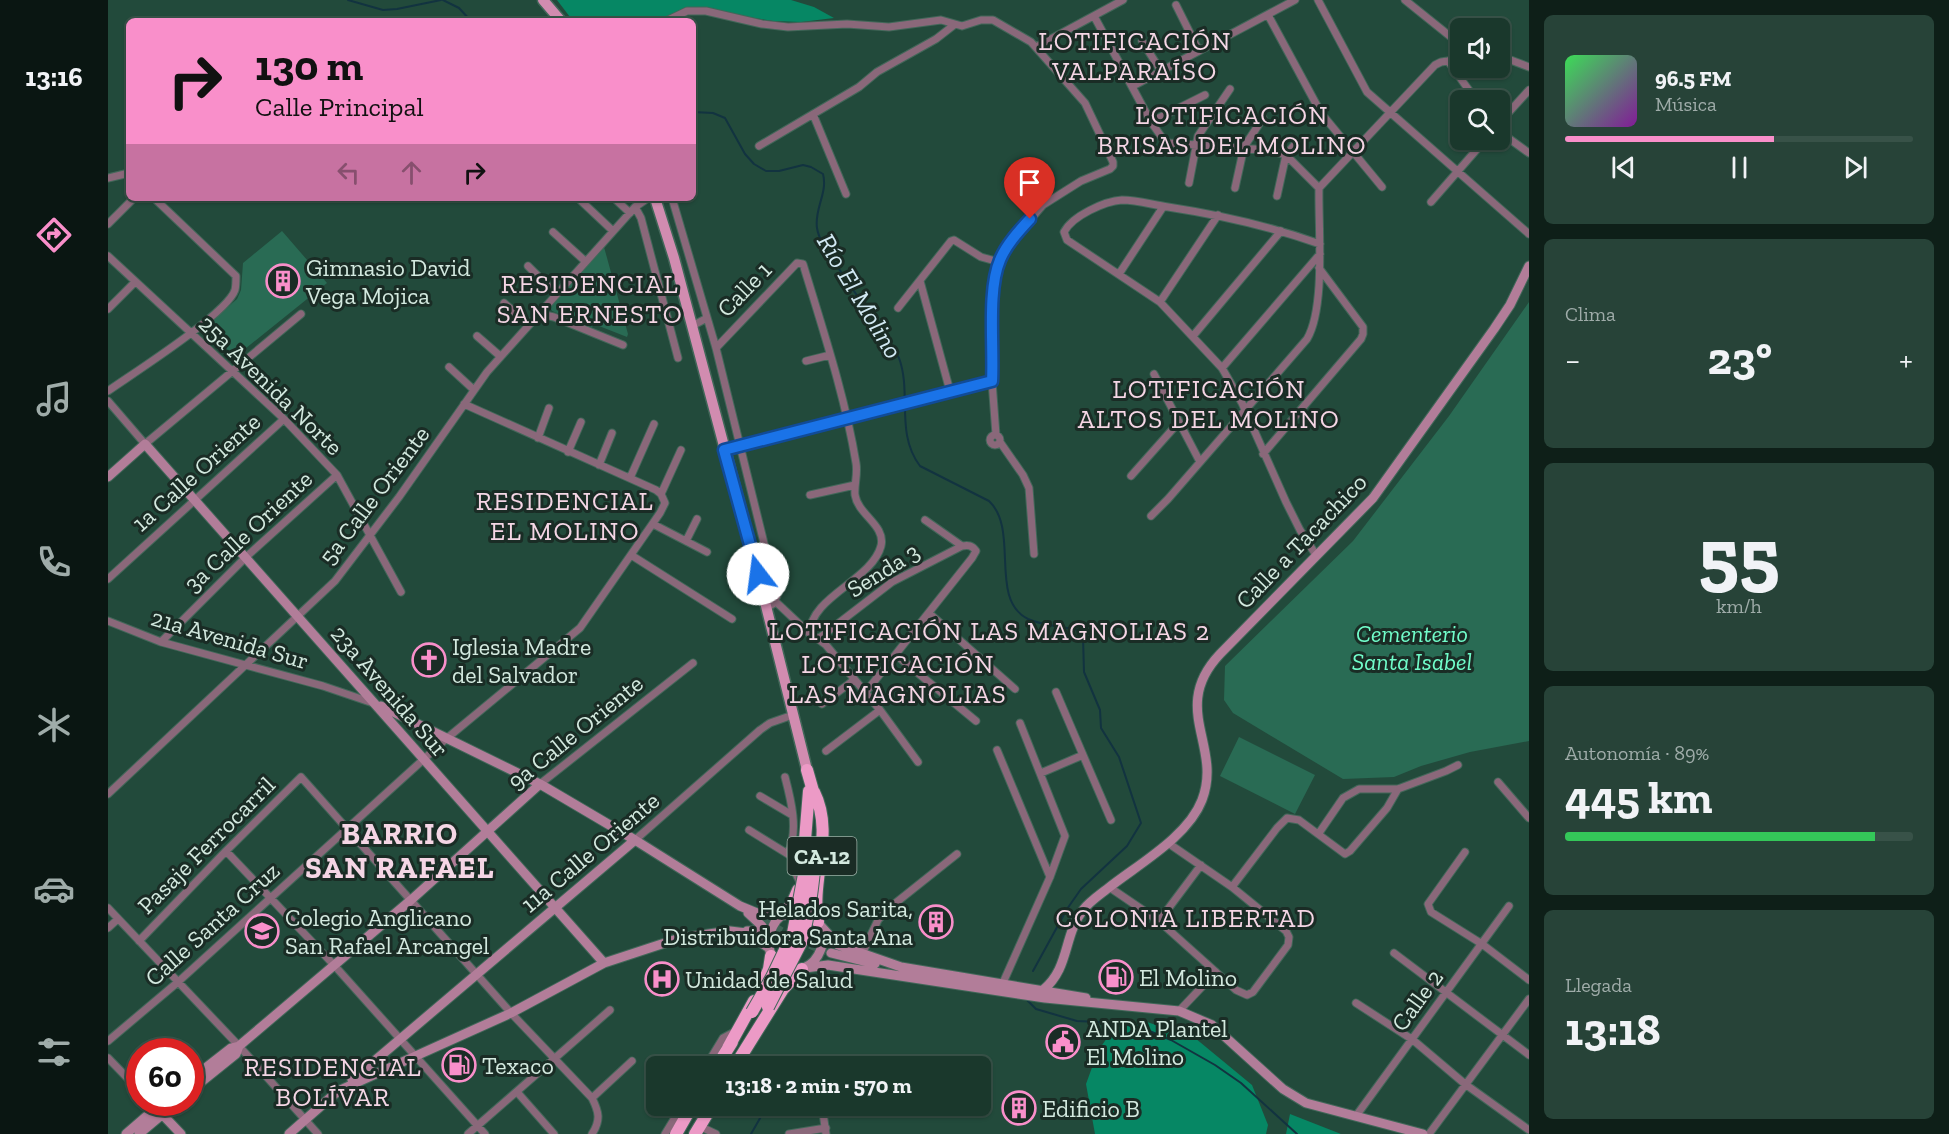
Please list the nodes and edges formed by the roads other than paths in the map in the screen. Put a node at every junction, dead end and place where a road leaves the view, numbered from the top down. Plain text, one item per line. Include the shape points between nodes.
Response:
1 (543, 0) edge
2 (1123, 0) edge
3 (1295, 0) edge
4 (1317, 0) edge
5 (1405, 0) edge
6 (1283, 3) edge
7 (1176, 5) dead end
8 (1268, 15) junction
9 (1094, 16) junction
10 (558, 18) edge
11 (672, 18) edge
12 (954, 25) junction
13 (1450, 36) edge
14 (1142, 41) dead end
15 (1036, 46) junction
16 (1199, 51) junction
17 (1510, 60) edge
18 (1448, 61) joint
19 (1529, 67) edge
20 (1161, 71) junction
21 (1133, 86) junction
22 (1230, 89) dead end
23 (1469, 90) edge
24 (1529, 90) edge
25 (1205, 95) dead end
26 (1510, 111) edge
27 (1391, 112) junction
28 (813, 114) junction
29 (1263, 118) dead end
30 (1151, 122) junction
31 (1510, 139) edge
32 (1296, 143) dead end
33 (759, 146) dead end
34 (1197, 146) junction
35 (1244, 147) junction
36 (1476, 150) edge
37 (1353, 153) junction
38 (1529, 153) edge
39 (1286, 155) junction
40 (1458, 171) junction
41 (126, 173) edge
42 (108, 178) edge
43 (1189, 183) dead end
44 (1382, 187) dead end
45 (1235, 188) dead end
46 (1319, 188) junction
47 (846, 194) dead end
48 (1277, 196) dead end
49 (131, 201) edge
50 (157, 201) edge
51 (582, 201) edge
52 (618, 201) edge
53 (644, 201) edge
54 (656, 201) edge
55 (673, 201) edge
56 (1431, 202) dead end
57 (1163, 207) junction
58 (632, 210) junction
59 (1218, 215) junction
60 (108, 224) edge
61 (613, 231) junction
62 (1281, 231) junction
63 (553, 232) dead end
64 (1529, 234) edge
65 (1320, 244) junction
66 (1320, 254) junction
67 (108, 256) edge
68 (585, 261) junction
69 (999, 262) junction
70 (528, 266) dead end
71 (1529, 266) edge
72 (1319, 268) junction
73 (1119, 274) junction
74 (920, 281) junction
75 (135, 282) junction
76 (556, 294) junction
77 (1160, 302) junction
78 (504, 303) dead end
79 (898, 308) dead end
80 (108, 309) edge
81 (300, 314) dead end
82 (540, 314) junction
83 (707, 318) junction
84 (529, 325) junction
85 (692, 326) junction
86 (190, 334) junction
87 (477, 336) dead end
88 (1193, 336) junction
89 (623, 345) dead end
90 (716, 348) junction
91 (830, 355) junction
92 (500, 356) junction
93 (678, 358) dead end
94 (806, 361) dead end
95 (449, 367) dead end
96 (1222, 368) junction
97 (231, 371) junction
98 (1154, 374) dead end
99 (992, 381) junction
100 (474, 390) junction
101 (950, 391) junction
102 (108, 392) edge
103 (108, 400) edge
104 (464, 404) junction
105 (549, 408) dead end
106 (1244, 410) junction
107 (847, 418) junction
108 (284, 419) junction
109 (581, 422) dead end
110 (1179, 422) junction
111 (654, 424) dead end
112 (612, 433) dead end
113 (538, 438) junction
114 (145, 444) junction
115 (741, 446) junction
116 (681, 450) dead end
117 (724, 450) junction
118 (568, 452) junction
119 (1263, 454) junction
120 (1200, 462) junction
121 (599, 465) junction
122 (337, 475) junction
123 (1131, 476) dead end
124 (108, 477) edge
125 (630, 478) junction
126 (855, 484) junction
127 (661, 494) junction
128 (810, 495) dead end
129 (195, 500) junction
130 (1151, 516) dead end
131 (697, 519) dead end
132 (925, 520) dead end
133 (653, 524) junction
134 (370, 536) junction
135 (686, 541) junction
136 (962, 546) junction
137 (707, 552) dead end
138 (1034, 554) dead end
139 (631, 555) junction
140 (1316, 555) junction
141 (246, 557) junction
142 (108, 579) edge
143 (401, 592) dead end
144 (771, 605) junction
145 (929, 613) junction
146 (299, 616) junction
147 (732, 619) dead end
148 (108, 621) edge
149 (813, 636) junction
150 (161, 642) junction
151 (896, 655) junction
152 (693, 663) dead end
153 (246, 664) junction
154 (854, 680) junction
155 (1015, 689) dead end
156 (1056, 692) dead end
157 (865, 693) junction
158 (376, 703) junction
159 (822, 704) dead end
160 (880, 710) junction
161 (790, 715) junction
162 (976, 721) dead end
163 (1020, 723) dead end
164 (446, 739) junction
165 (997, 750) dead end
166 (826, 751) dead end
167 (1083, 756) junction
168 (423, 759) junction
169 (918, 762) dead end
170 (1458, 765) dead end
171 (807, 770) joint
172 (1041, 773) junction
173 (785, 777) dead end
174 (1498, 782) dead end
175 (540, 784) junction
176 (1398, 789) junction
177 (108, 794) edge
178 (760, 796) dead end
179 (792, 815) junction
180 (1529, 818) edge
181 (1111, 820) dead end
182 (346, 829) junction
183 (487, 830) junction
184 (749, 830) dead end
185 (1319, 833) junction
186 (635, 840) junction
187 (1168, 843) junction
188 (226, 851) junction
189 (1465, 852) dead end
190 (788, 854) junction
191 (957, 854) dead end
192 (812, 857) junction
193 (1201, 865) junction
194 (1050, 877) junction
195 (800, 882) junction
196 (1232, 886) junction
197 (1109, 887) junction
198 (270, 898) junction
199 (411, 900) junction
200 (737, 904) junction
201 (1509, 906) dead end
202 (555, 907) junction
203 (112, 914) edge
204 (782, 915) junction
205 (762, 920) tunnel mouth
206 (1159, 921) junction
207 (818, 923) junction
208 (108, 928) edge
209 (730, 931) junction
210 (139, 941) junction
211 (1482, 944) junction
212 (770, 952) junction
213 (831, 953) tunnel mouth
214 (1394, 953) dead end
215 (862, 954) junction
216 (604, 963) junction
217 (334, 965) junction
218 (901, 967) junction
219 (803, 969) junction
220 (1216, 972) junction
221 (477, 974) junction
222 (1529, 980) edge
223 (178, 982) junction
224 (1002, 985) junction
225 (1047, 993) junction
226 (1447, 993) junction
227 (1529, 999) edge
228 (1356, 1003) dead end
229 (610, 1010) dead end
230 (1179, 1011) junction
231 (511, 1012) junction
232 (736, 1031) junction
233 (1502, 1035) junction
234 (399, 1040) junction
235 (1413, 1040) junction
236 (108, 1041) edge
237 (239, 1046) junction
238 (728, 1048) junction
239 (1529, 1055) edge
240 (414, 1056) junction
241 (712, 1056) edge
242 (723, 1056) edge
243 (741, 1056) edge
244 (741, 1056) edge
245 (108, 1058) edge
246 (555, 1058) junction
247 (632, 1061) dead end
248 (204, 1069) edge
249 (126, 1077) edge
250 (204, 1080) edge
251 (1465, 1084) junction
252 (338, 1091) junction
253 (517, 1092) junction
254 (592, 1098) junction
255 (147, 1116) edge
256 (152, 1116) edge
257 (166, 1116) edge
258 (676, 1116) edge
259 (686, 1116) edge
260 (706, 1116) edge
261 (824, 1116) edge
262 (1356, 1116) junction
263 (305, 1120) junction
264 (478, 1125) junction
265 (697, 1130) edge
266 (1529, 1130) edge
267 (826, 1131) edge
268 (126, 1134) edge
269 (139, 1134) edge
270 (181, 1134) edge
271 (290, 1134) edge
272 (318, 1134) edge
273 (468, 1134) edge
274 (485, 1134) edge
275 (554, 1134) edge
276 (592, 1134) edge
277 (665, 1134) edge
278 (676, 1134) edge
279 (716, 1134) edge
280 (789, 1134) edge
281 (1423, 1134) edge
282 (1429, 1134) edge

1 - 10 main road
2 - 9 street
3 - 6 street
4 - 27 street via 1364,86
5 - 13 street
6 - 8 street
7 - 16 street
8 - 16 street
8 - 37 street via 1321,113
9 - 15 street
9 - 21 street
11 - 12 street via 687,11 706,11 788,27 889,27 941,20
12 - 15 street via 993,20
12 - 28 street
14 - 20 street
15 - 69 street via 1085,103 1113,166 1042,205
16 - 20 street
17 - 19 street
18 - 23 street
18 - 27 street via 1435,65
20 - 21 street
21 - 30 street
22 - 34 street via 1198,136
24 - 26 street
25 - 30 street
27 - 37 street
27 - 40 street
28 - 33 street
28 - 47 street
29 - 35 street
30 - 34 street via 1169,142
31 - 38 street
32 - 39 street
34 - 35 street
34 - 43 street
35 - 39 street
35 - 45 street
36 - 40 street
37 - 44 street
37 - 46 street
39 - 46 street
39 - 48 street
40 - 56 street
40 - 64 street
41 - 42 street
46 - 65 street
49 - 60 street
50 - 86 street via 236,276 235,291 225,304
51 - 61 street
52 - 58 street
53 - 58 street, 5a Calle Oriente
54 - 85 main road
55 - 83 street
57 - 59 street
57 - 73 street
57 - 73 street via 1136,201 1111,202 1071,222 1064,232 1067,240
58 - 61 street, 5a Calle Oriente
58 - 93 street via 641,218
59 - 62 street
59 - 77 street
61 - 68 street, 5a Calle Oriente
62 - 65 street
62 - 88 street
63 - 68 street
65 - 66 street
66 - 72 street
66 - 96 street
67 - 75 street, 25a Avenida Norte
68 - 76 street, 5a Calle Oriente
69 - 74 street via 953,240
69 - 99 street via 994,288
70 - 76 street
71 - 140 main road, Calle a Tacachico via 1494,329 1373,498
72 - 106 street via 1313,329
72 - 119 street via 1363,327 1363,334
73 - 77 street
74 - 79 street
74 - 101 street
75 - 80 street
75 - 86 street, 25a Avenida Norte
76 - 82 street, 5a Calle Oriente
77 - 88 street
78 - 84 street
81 - 97 street
82 - 84 street, 5a Calle Oriente
82 - 89 street
83 - 85 street
83 - 90 street
84 - 92 street, 5a Calle Oriente
85 - 117 main road
86 - 97 street, 25a Avenida Norte
86 - 102 street
87 - 92 street
88 - 96 street
90 - 91 street, Calle 1 via 797,263 803,264
90 - 115 street
91 - 94 street
91 - 107 street
92 - 100 street, 5a Calle Oriente
95 - 100 street
96 - 106 street
97 - 108 street, 25a Avenida Norte
97 - 114 street
98 - 110 street
99 - 101 street
99 - 138 street via 998,438 1029,488
100 - 104 street, 5a Calle Oriente
101 - 107 street
103 - 114 street
104 - 113 street
104 - 134 street, 5a Calle Oriente
105 - 113 street
106 - 119 street
106 - 120 street
107 - 115 street
107 - 126 street via 856,465
108 - 122 street, 25a Avenida Norte
108 - 129 street, 1a Calle Oriente
109 - 118 street
110 - 120 street
110 - 123 street
111 - 125 street
112 - 121 street
113 - 118 street
114 - 124 main road
114 - 129 main road, 23a Avenida Sur
115 - 117 street
115 - 144 street via 777,596
116 - 127 street
117 - 144 main road
118 - 121 street
119 - 140 street
120 - 130 street
121 - 125 street
122 - 134 street, 25a Avenida Norte
122 - 141 street, 3a Calle Oriente
125 - 127 street
126 - 128 street
126 - 149 street via 857,502 880,533 880,549 871,564 819,610 813,619
127 - 133 street, Calle Santa Cruz via 665,503
129 - 141 main road, 23a Avenida Sur
129 - 142 street, 1a Calle Oriente
131 - 135 street
132 - 136 street
133 - 135 street
133 - 139 street, Calle Santa Cruz
134 - 143 street, 25a Avenida Norte
134 - 146 street, 5a Calle Oriente via 335,581
135 - 137 street
136 - 145 street via 971,546 976,551
136 - 149 street, Senda 3 via 892,582
139 - 147 street
139 - 164 street, Calle Santa Cruz via 586,621 564,644
140 - 187 main road, Calle a Tacachico via 1205,674 1197,699 1207,770 1204,794 1190,820
141 - 146 main road, 23a Avenida Sur
141 - 150 street, 3a Calle Oriente
144 - 149 street
144 - 161 main road
145 - 151 street
145 - 155 street
146 - 153 street, 5a Calle Oriente
146 - 158 main road, 23a Avenida Sur
148 - 150 street, 21a Avenida Sur
149 - 154 street via 826,645
150 - 153 street, 21a Avenida Sur
151 - 157 street
151 - 162 street
152 - 175 street, 9a Calle Oriente
153 - 158 street, 21a Avenida Sur
153 - 177 street, 5a Calle Oriente
154 - 157 street
154 - 159 street
156 - 167 street
157 - 160 street
158 - 164 main road
158 - 168 main road, 23a Avenida Sur
160 - 166 street
160 - 169 street
161 - 171 main road
161 - 186 street, 11a Calle Oriente via 760,730
163 - 172 street
164 - 168 street, Calle Santa Cruz
164 - 175 main road
165 - 194 street
167 - 172 street
167 - 181 street
168 - 182 street, Calle Santa Cruz
168 - 183 main road, 23a Avenida Sur
170 - 176 street
171 - 192 highway
172 - 194 street via 1065,836
173 - 179 street
174 - 180 street
175 - 183 main road, 9a Calle Oriente
175 - 186 main road
176 - 185 street via 1359,789 1343,798
176 - 185 street via 1387,808 1346,854
178 - 179 street
179 - 190 street
182 - 188 street, Pasaje Ferrocarril via 301,777
182 - 198 street, Calle Santa Cruz
182 - 199 street
183 - 199 main road, 9a Calle Oriente
183 - 202 main road, 23a Avenida Sur
184 - 190 street
185 - 196 street via 1299,820 1287,818
186 - 200 main road
186 - 202 main road, 11a Calle Oriente
187 - 193 street
187 - 197 main road, Calle a Tacachico
188 - 198 street
188 - 210 street, Pasaje Ferrocarril
189 - 211 street via 1428,904 1431,912
190 - 195 street
191 - 215 street via 888,909
192 - 195 highway, CA-12
192 - 207 highway, CA-12
192 - 238 highway, bridge via 793,933 772,977
192 - 243 highway, bridge via 808,918 801,943
193 - 196 street
193 - 206 street
194 - 224 street
195 - 204 highway, CA-12 via 797,895
196 - 220 street via 1286,931 1288,945 1247,995
197 - 206 street
197 - 225 main road, Calle a Tacachico via 1082,910 1063,959 1062,978
198 - 217 street
198 - 223 street, Calle Santa Cruz
199 - 217 main road, 9a Calle Oriente
199 - 221 street
200 - 204 main road via 767,916
200 - 205 main road
200 - 209 main road via 762,926 755,932
201 - 211 street, Calle 2
202 - 216 main road, 23a Avenida Sur
202 - 221 main road, 11a Calle Oriente
203 - 208 street
203 - 210 street
204 - 207 main road via 803,910
204 - 212 main road via 770,932
206 - 220 street
207 - 215 main road via 838,945
207 - 219 main road via 822,947
209 - 212 main road via 746,933
209 - 216 main road via 680,939
210 - 223 street
211 - 222 street
211 - 226 street, Calle 2
212 - 219 main road via 784,967
212 - 232 highway via 769,969 760,991
213 - 218 main road
214 - 226 street
215 - 218 main road
216 - 231 main road
217 - 234 street
217 - 237 main road, 9a Calle Oriente
218 - 224 main road
219 - 225 main road via 828,965
219 - 244 highway via 783,989
220 - 230 street
221 - 231 street
221 - 234 main road, 11a Calle Oriente
223 - 236 street, Calle Santa Cruz
223 - 237 street
224 - 225 main road
225 - 230 main road
226 - 233 street
226 - 235 street, Calle 2
227 - 233 street
228 - 235 street
229 - 246 street
230 - 262 main road via 1212,1025 1282,1089 1306,1103
231 - 240 main road
231 - 246 street
232 - 238 highway
232 - 241 street via 723,1038
233 - 239 street
233 - 251 street
234 - 240 street
234 - 252 main road, 11a Calle Oriente
235 - 251 street
235 - 262 street, Calle 2
237 - 248 main road, 9a Calle Oriente
237 - 250 main road, 9a Calle Oriente via 229,1060
237 - 263 street
238 - 242 highway
240 - 252 main road
240 - 264 street
245 - 249 street
246 - 253 street
246 - 254 street
247 - 254 street
251 - 266 street
251 - 282 street
252 - 263 main road, 11a Calle Oriente
253 - 264 street
253 - 275 street
254 - 276 street via 600,1115
255 - 268 main road
256 - 269 main road
257 - 270 main road
258 - 277 street
259 - 278 highway
260 - 265 highway
261 - 267 street
262 - 281 main road
263 - 271 main road
263 - 272 street
264 - 273 street
264 - 274 street
265 - 279 street
267 - 280 street

